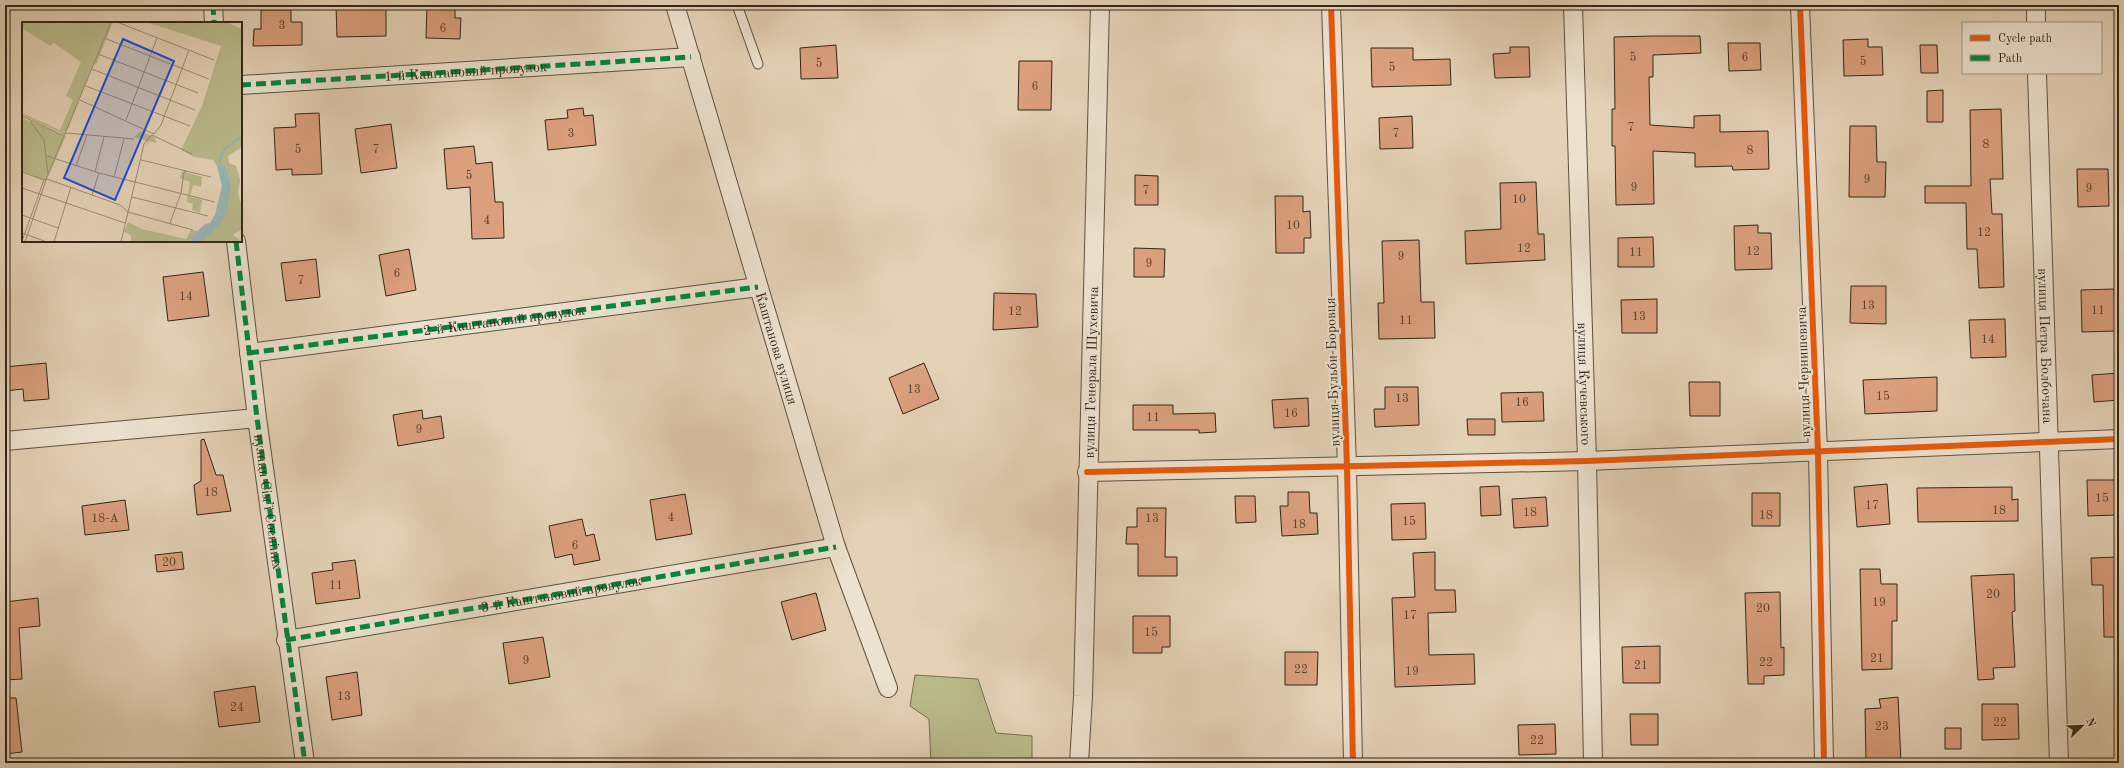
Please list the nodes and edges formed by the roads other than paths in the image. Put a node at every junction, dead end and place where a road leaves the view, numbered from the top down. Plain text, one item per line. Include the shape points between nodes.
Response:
1 (213, 5) edge
2 (675, 5) edge
3 (737, 5) edge
4 (1100, 5) edge
5 (1331, 5) edge
6 (1573, 5) edge
7 (1800, 5) edge
8 (2036, 5) edge
9 (214, 22) edge
10 (2036, 22) edge
11 (691, 57) junction
12 (758, 64) dead end
13 (2037, 74) edge
14 (242, 85) edge
15 (236, 242) edge
16 (758, 286) junction
17 (250, 353) junction
18 (257, 418) junction
19 (2119, 439) edge
20 (5, 441) edge
21 (2049, 442) junction
22 (1818, 452) junction
23 (1587, 461) junction
24 (1347, 467) junction
25 (1087, 472) junction
26 (836, 547) junction
27 (286, 640) junction
28 (888, 688) dead end
29 (305, 763) edge
30 (1079, 763) edge
31 (1354, 763) edge
32 (1592, 763) edge
33 (1824, 763) edge
34 (2060, 763) edge

1 - 9 street
2 - 11 street, Каштанова вулиця
3 - 12 lane
4 - 25 street, вулиця Генерала Шухевича
5 - 24 street, вулиця Бульби-Боровця
6 - 23 street, вулиця Кучевського
7 - 22 street, вулиця Чернишевича
8 - 10 street
11 - 14 street, 1-й Каштановий провулок
11 - 16 street, Каштанова вулиця
13 - 21 street, вулиця Петра Болбочана
15 - 17 street, вулиця Сім’ї Сосніних
16 - 17 street, 2-й Каштановий провулок
16 - 26 street, Каштанова вулиця
17 - 18 street, вулиця Сім’ї Сосніних
18 - 20 street
18 - 27 street, вулиця Сім’ї Сосніних
19 - 21 street
21 - 22 street
21 - 34 street, вулиця Петра Болбочана
22 - 23 street
22 - 33 street, вулиця Чернишевича
23 - 24 street
23 - 32 street, вулиця Кучевського
24 - 25 street
24 - 31 street, вулиця Бульби-Боровця
25 - 30 street, вулиця Генерала Шухевича via 1083,696
26 - 27 street, 3-й Каштановий провулок
26 - 28 street, Каштанова вулиця
27 - 29 street, вулиця Сім’ї Сосніних

